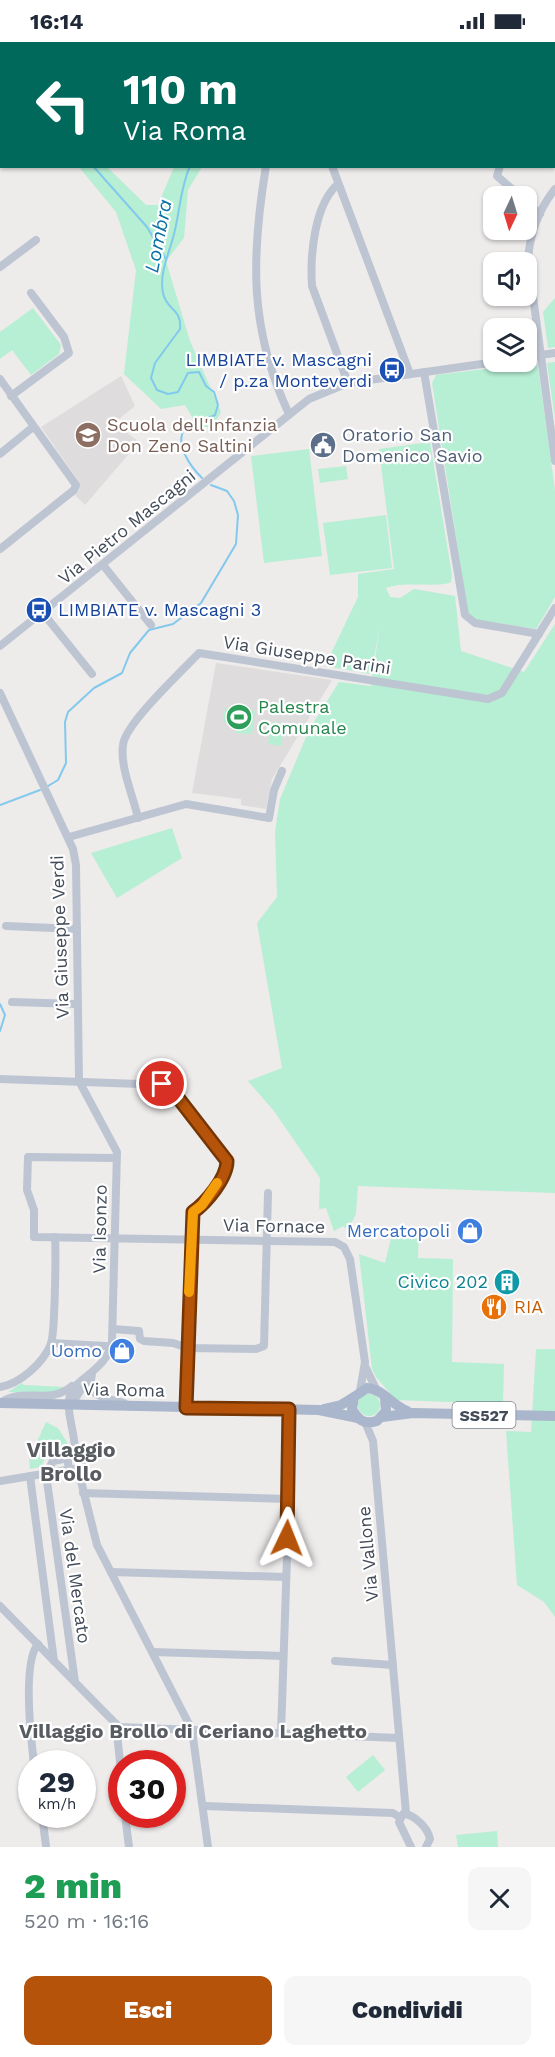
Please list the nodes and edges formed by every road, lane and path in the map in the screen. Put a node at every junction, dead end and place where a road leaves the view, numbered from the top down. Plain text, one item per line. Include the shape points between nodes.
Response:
1 (266, 168) edge
2 (333, 168) edge
3 (499, 168) edge
4 (338, 184) junction
5 (508, 186) edge
6 (555, 189) edge
7 (537, 211) edge
8 (540, 214) junction
9 (36, 240) dead end
10 (0, 267) edge
11 (30, 293) dead end
12 (555, 353) edge
13 (541, 355) junction
14 (537, 356) edge
15 (483, 364) edge
16 (424, 372) junction
17 (410, 374) junction
18 (0, 380) edge
19 (348, 382) junction
20 (12, 396) junction
21 (289, 414) junction
22 (33, 427) junction
23 (0, 454) edge
24 (555, 461) edge
25 (0, 549) edge
26 (104, 565) junction
27 (555, 608) edge
28 (44, 613) junction
29 (151, 625) dead end
30 (539, 634) junction
31 (0, 646) edge
32 (92, 674) dead end
33 (0, 693) edge
34 (282, 771) dead end
35 (138, 818) junction
36 (69, 837) junction
37 (6, 926) dead end
38 (77, 929) junction
39 (12, 1002) dead end
40 (77, 1004) junction
41 (0, 1079) edge
42 (80, 1084) junction
43 (116, 1158) junction
44 (268, 1193) dead end
45 (55, 1238) junction
46 (114, 1239) junction
47 (191, 1240) junction
48 (267, 1242) junction
49 (113, 1329) junction
50 (51, 1343) junction
51 (111, 1348) junction
52 (188, 1348) junction
53 (365, 1365) junction
54 (88, 1377) junction
55 (0, 1387) edge
56 (376, 1389) junction
57 (357, 1394) junction
58 (385, 1398) junction
59 (0, 1403) edge
60 (71, 1405) junction
61 (134, 1406) junction
62 (186, 1408) junction
63 (289, 1409) junction
64 (319, 1410) junction
65 (413, 1413) junction
66 (555, 1416) edge
67 (380, 1419) junction
68 (361, 1420) junction
69 (373, 1441) junction
70 (72, 1457) junction
71 (75, 1469) junction
72 (46, 1474) junction
73 (30, 1476) junction
74 (0, 1481) edge
75 (83, 1493) junction
76 (288, 1499) junction
77 (111, 1572) junction
78 (286, 1577) junction
79 (0, 1606) edge
80 (38, 1644) junction
81 (153, 1652) junction
82 (283, 1656) junction
83 (54, 1661) junction
84 (335, 1661) dead end
85 (393, 1665) junction
86 (75, 1682) junction
87 (116, 1724) junction
88 (192, 1730) junction
89 (281, 1733) junction
90 (399, 1738) junction
91 (32, 1750) edge
92 (119, 1750) edge
93 (205, 1806) junction
94 (403, 1815) junction
95 (44, 1828) edge
96 (127, 1828) edge
97 (46, 1846) edge
98 (129, 1846) edge
99 (429, 1846) edge
100 (208, 1847) edge
101 (411, 1847) edge

1 - 21 street via 256,250 256,306 266,349
2 - 4 street
3 - 5 street via 497,176
4 - 17 street
4 - 19 street via 324,205 311,278
6 - 8 street
7 - 8 street
8 - 13 street via 528,259
9 - 10 street
11 - 20 street via 64,338 69,353
12 - 13 street
13 - 14 street
13 - 24 street
15 - 16 street, Via Pietro Mascagni
16 - 17 street, Via Pietro Mascagni
16 - 30 street via 465,615 475,623
17 - 19 street, Via Pietro Mascagni
18 - 20 street
19 - 21 street, Via Pietro Mascagni
20 - 22 street
21 - 26 street, Via Pietro Mascagni
22 - 23 street
22 - 25 street via 76,485
26 - 28 street, Via Pietro Mascagni
26 - 29 street
27 - 30 street, Via Giuseppe Parini
28 - 31 street, Via Pietro Mascagni
28 - 32 street
30 - 35 street, Via Giuseppe Parini via 502,693 488,699 199,653 124,738 123,760
33 - 36 street, Via Giuseppe Verdi
34 - 35 street via 269,818 186,804
35 - 36 street
36 - 38 street, Via Giuseppe Verdi via 76,865
37 - 38 street
38 - 40 street, Via Giuseppe Verdi
39 - 40 street
40 - 42 street, Via Giuseppe Verdi
41 - 42 street
42 - 43 street, Via Isonzo via 116,1148
42 - 47 street via 167,1085 226,1157 226,1170 193,1212
43 - 45 street, Via Fornace via 28,1157 27,1190 34,1210 34,1237
43 - 46 street, Via Isonzo
44 - 48 street
45 - 46 street, Via Fornace
45 - 50 street
46 - 47 street, Via Fornace
46 - 49 street, Via Isonzo
47 - 48 street, Via Fornace
47 - 52 street
48 - 52 street via 264,1346
48 - 53 street, Via Fornace via 335,1242 344,1247 350,1259
49 - 51 street, Via Isonzo
49 - 52 street via 139,1330 144,1341
50 - 51 street
50 - 55 street via 31,1371
51 - 54 street
52 - 62 street
53 - 56 street, Via Fornace
53 - 57 street, Via Fornace
54 - 59 street via 58,1396 10,1395
54 - 60 street via 71,1392
54 - 61 street via 98,1398
56 - 57 main road, SS527
56 - 58 main road, SS527
57 - 64 main road, Via Roma / SS527 via 341,1405
57 - 68 main road via 352,1409
58 - 65 main road, SS527
58 - 67 main road via 387,1404
59 - 60 main road, Via Roma / SS527
60 - 61 main road, Via Roma / SS527
60 - 70 street
61 - 62 main road, Via Roma / SS527
62 - 63 main road, Via Roma / SS527
63 - 64 main road, Via Roma / SS527
63 - 76 street
64 - 68 main road, Via Roma / SS527
65 - 66 main road, SS527
65 - 67 main road, SS527
67 - 68 main road, SS527
67 - 69 street, Via Vallone
68 - 69 street, Via Vallone
69 - 85 street, Via Vallone
70 - 71 street via 82,1462
70 - 72 street via 52,1461
71 - 72 street
71 - 75 street
72 - 73 street
72 - 86 street, Via del Mercato
73 - 74 street
73 - 83 street, Via del Mercato
75 - 76 street
75 - 77 street via 97,1545
76 - 78 street
77 - 78 street
77 - 81 street
78 - 82 street
79 - 80 street
80 - 83 street
80 - 91 street via 32,1654 28,1721
81 - 82 street
81 - 88 street
82 - 89 street
83 - 86 street
84 - 85 street
85 - 90 street, Via Vallone
86 - 87 street
87 - 88 street via 123,1728
87 - 92 street
88 - 89 street
88 - 93 street
89 - 90 street
90 - 94 street, Via Vallone
93 - 94 street
93 - 100 street
94 - 99 street via 427,1830
94 - 101 street, Via Vallone via 399,1822
95 - 97 street
96 - 98 street

